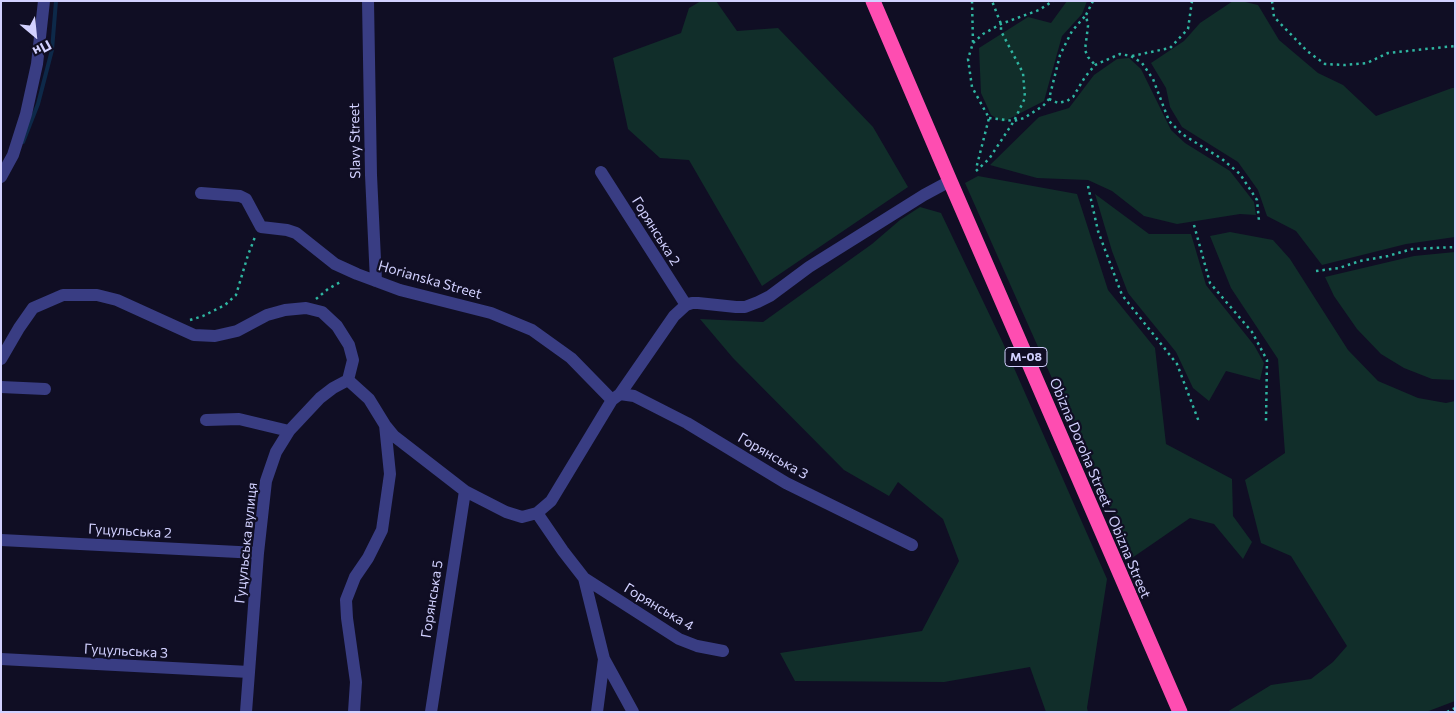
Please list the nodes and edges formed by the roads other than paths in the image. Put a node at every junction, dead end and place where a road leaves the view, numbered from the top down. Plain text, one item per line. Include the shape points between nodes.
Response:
1 (44, 1) edge
2 (368, 1) edge
3 (873, 1) edge
4 (602, 172) dead end
5 (1, 177) edge
6 (950, 182) junction
7 (201, 193) dead end
8 (376, 281) junction
9 (686, 305) junction
10 (1, 359) edge
11 (348, 380) junction
12 (1, 387) edge
13 (45, 389) dead end
14 (616, 397) junction
15 (206, 420) dead end
16 (385, 425) junction
17 (288, 431) junction
18 (465, 491) junction
19 (537, 513) junction
20 (1, 540) edge
21 (912, 545) dead end
22 (258, 553) junction
23 (584, 578) junction
24 (723, 651) dead end
25 (1, 659) edge
26 (604, 659) junction
27 (249, 672) junction
28 (246, 712) edge
29 (354, 712) edge
30 (431, 712) edge
31 (597, 712) edge
32 (633, 712) edge
33 (1180, 712) edge

1 - 5 street via 37,64 26,114 13,154
2 - 8 street, Slavy Street
3 - 6 highway, Obizna Doroha Street / Obizna Street / М-08
4 - 9 street, Горянська 2
6 - 9 street via 924,194 758,302 745,307
6 - 33 highway, Obizna Doroha Street / Obizna Street / М-08
7 - 8 street, Horianska Street via 246,199 261,227 296,233 335,264
8 - 14 street, Horianska Street via 491,313 532,330
9 - 14 street via 674,316
10 - 11 street via 33,308 63,295 97,295 118,300 194,335 215,336 237,331 267,315 286,310 306,308 322,312 337,326 349,345 353,360
11 - 16 street via 369,399
11 - 17 street, Гуцульська вулиця via 320,398
12 - 13 street
14 - 19 street via 552,501
14 - 21 street, Горянська 3 via 634,396 786,483
15 - 17 street via 239,418
16 - 18 street via 394,436
16 - 29 street via 390,474 382,530 355,577 346,600 356,682
17 - 22 street, Гуцульська вулиця via 276,452 266,481
18 - 19 street via 522,517
18 - 30 street, Горянська 5
19 - 23 street
20 - 22 street, Гуцульська 2
22 - 27 street, Гуцульська вулиця
23 - 24 street, Горянська 4 via 679,639
23 - 26 street
25 - 27 street, Гуцульська 3
26 - 31 street
26 - 32 street
27 - 28 street, Гуцульська вулиця

